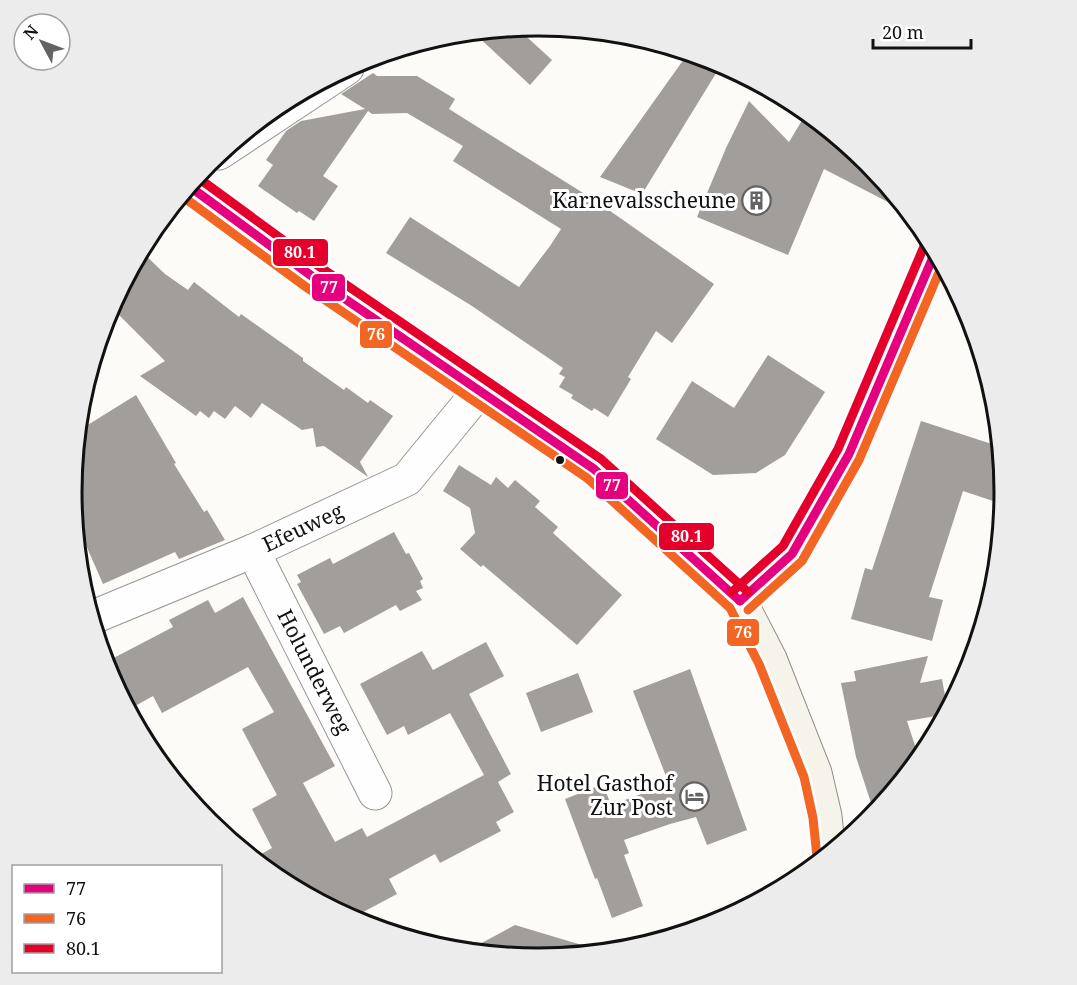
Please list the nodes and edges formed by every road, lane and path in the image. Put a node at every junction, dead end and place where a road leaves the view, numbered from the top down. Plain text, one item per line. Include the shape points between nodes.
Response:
1 (196, 191) edge
2 (931, 260) edge
3 (480, 390) junction
4 (253, 551) junction
5 (740, 601) junction
6 (99, 615) edge
7 (375, 794) dead end
8 (828, 845) edge

1 - 3 main road via 313,277
2 - 5 main road via 849,454 792,554
3 - 4 street, Efeuweg via 407,479
3 - 5 main road via 594,469
4 - 6 street, Efeuweg
4 - 7 street, Holunderweg
5 - 8 main road via 770,659 814,773

